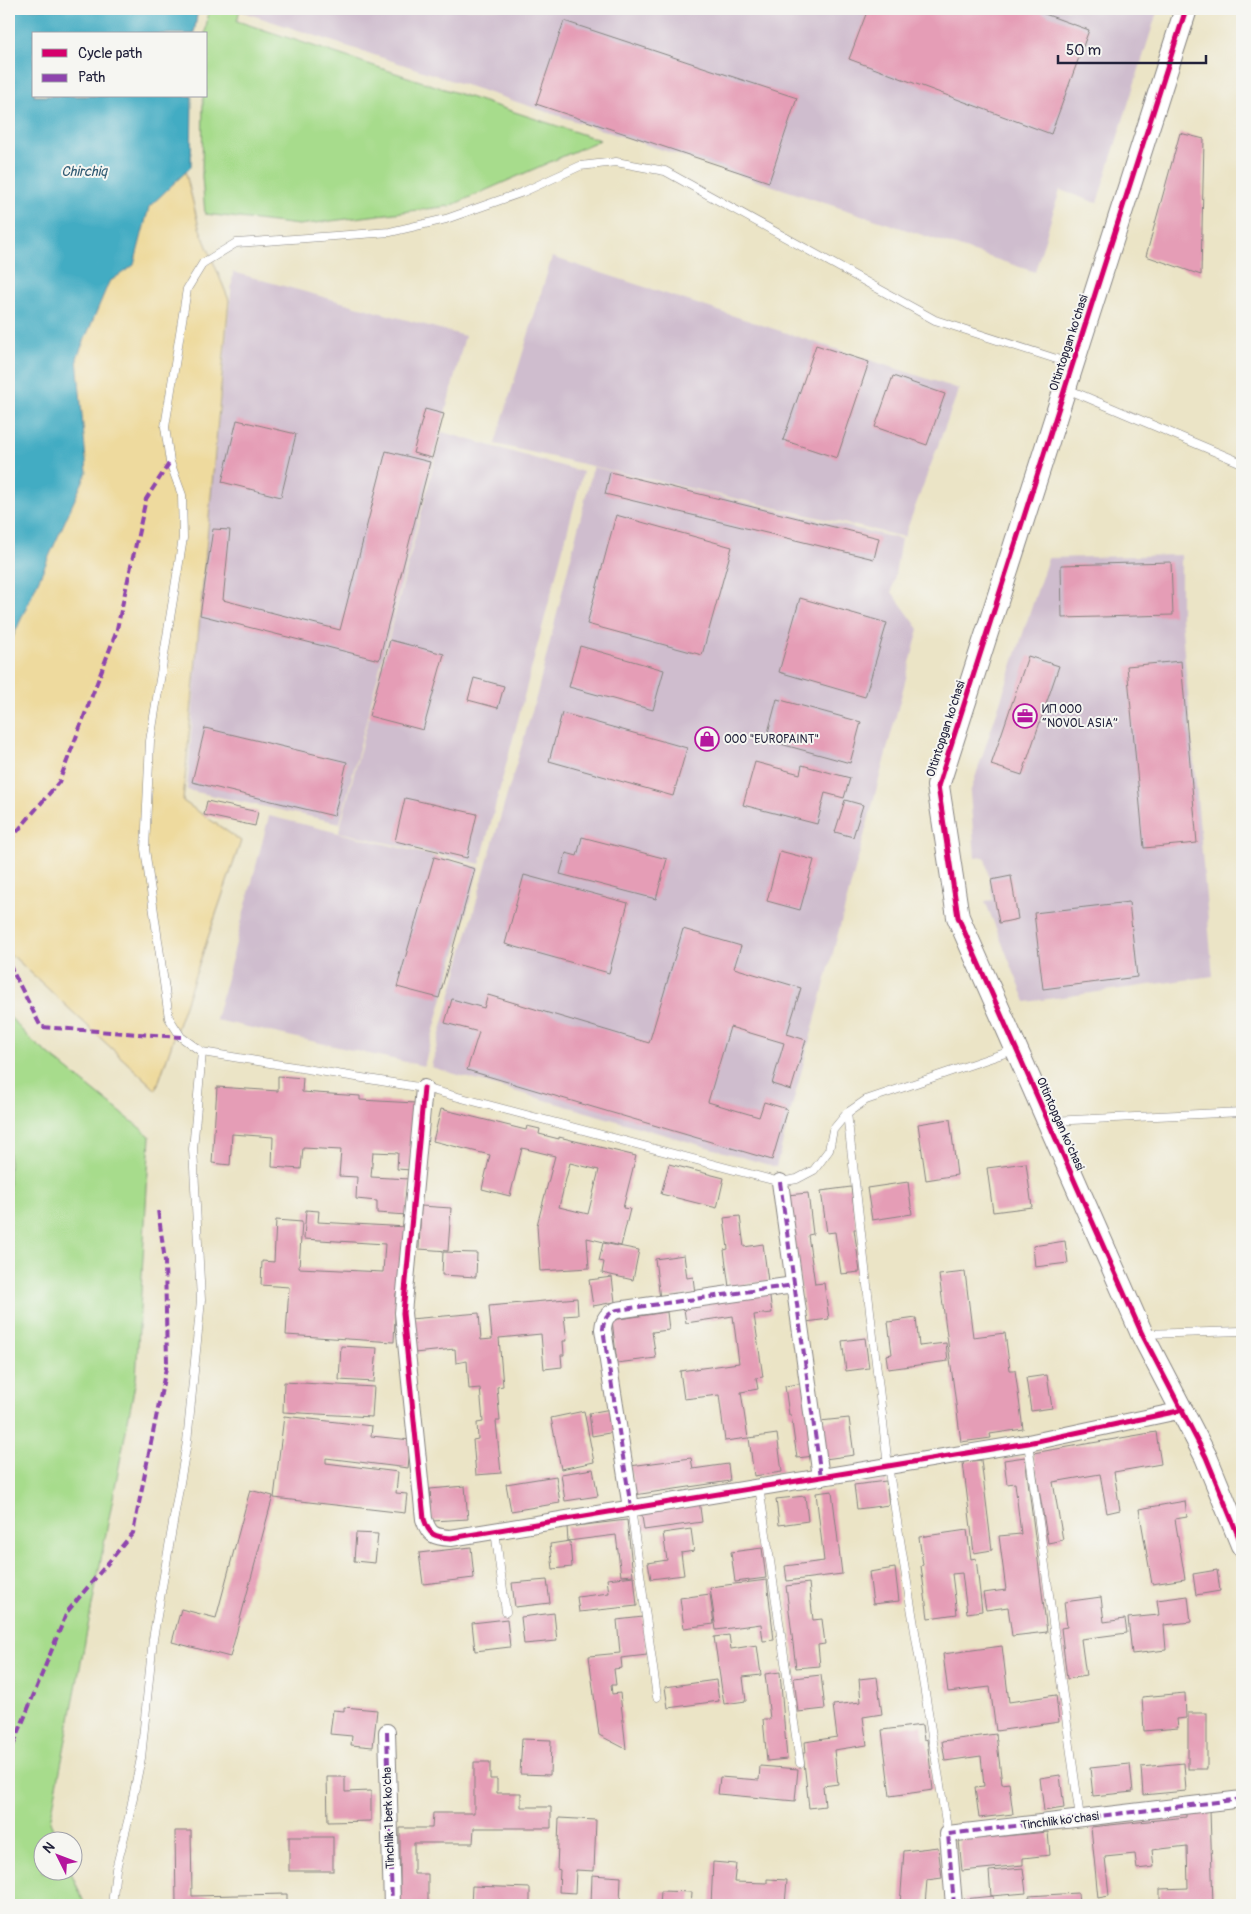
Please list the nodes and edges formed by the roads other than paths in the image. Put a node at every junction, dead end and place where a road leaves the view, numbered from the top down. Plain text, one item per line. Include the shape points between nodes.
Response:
1 (1186, 9) edge
2 (1072, 364) junction
3 (1065, 388) junction
4 (1242, 463) edge
5 (1016, 1050) junction
6 (202, 1052) junction
7 (424, 1088) junction
8 (1242, 1112) edge
9 (847, 1114) junction
10 (1048, 1121) junction
11 (780, 1182) junction
12 (794, 1285) junction
13 (1242, 1331) edge
14 (1142, 1334) junction
15 (1182, 1410) junction
16 (1028, 1443) junction
17 (888, 1466) junction
18 (821, 1477) junction
19 (759, 1487) junction
20 (631, 1508) junction
21 (495, 1531) junction
22 (1242, 1545) edge
23 (506, 1612) dead end
24 (657, 1697) dead end
25 (387, 1732) dead end
26 (800, 1762) dead end
27 (1242, 1799) edge
28 (1080, 1818) junction
29 (948, 1834) junction
30 (112, 1905) edge
31 (392, 1905) edge
32 (954, 1905) edge

1 - 2 street, Oltintopgan ko'chasi
2 - 3 street, Oltintopgan ko'chasi
2 - 6 lane via 935,320 665,170 616,162 580,166 523,192 446,219 390,232 236,243 203,263 187,289 166,427 170,462 182,495 183,538 150,741 146,849 169,1018 181,1037
3 - 4 lane
3 - 5 street, Oltintopgan ko'chasi via 938,786 958,917
5 - 9 lane via 866,1100
5 - 10 street, Oltintopgan ko'chasi
6 - 7 lane
6 - 30 lane via 193,1149 201,1300 187,1442 153,1639 141,1758 116,1869
7 - 11 lane
7 - 21 street via 403,1312 424,1518 428,1530 437,1537
8 - 10 lane
9 - 11 lane via 833,1130 829,1150 814,1170 797,1179
9 - 17 lane
10 - 14 street, Oltintopgan ko'chasi
11 - 12 street
12 - 18 street
12 - 20 street via 617,1310 608,1314 603,1321 603,1329
13 - 14 lane
14 - 15 street, Oltintopgan ko'chasi
15 - 16 street
15 - 22 street, Oltintopgan ko'chasi via 1206,1457
16 - 17 street
16 - 28 lane
17 - 18 street
17 - 29 lane
18 - 19 street
19 - 20 street
19 - 26 lane
20 - 21 street
20 - 24 lane
21 - 23 lane
25 - 31 street, Tinchlik 1 berk ko'cha
27 - 28 street, Tinchlik ko'chasi
28 - 29 street, Tinchlik ko'chasi
29 - 32 street

